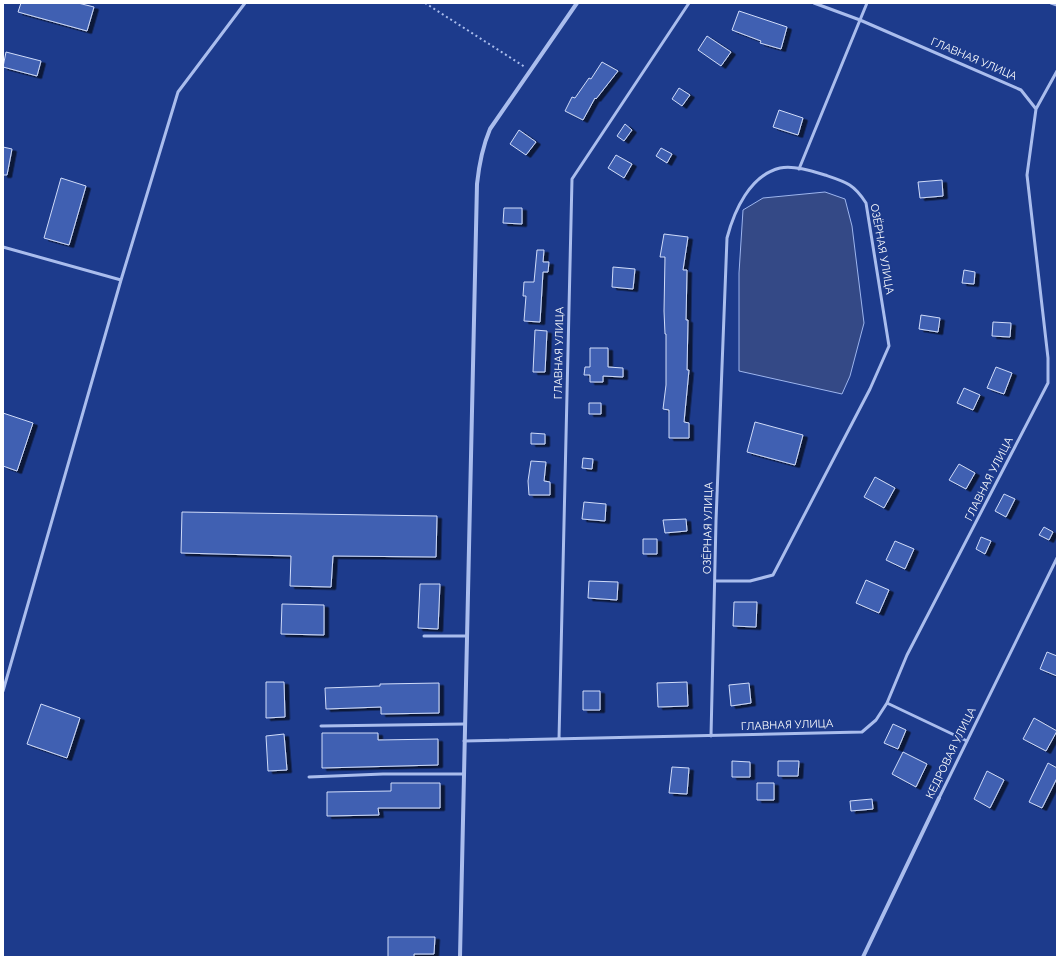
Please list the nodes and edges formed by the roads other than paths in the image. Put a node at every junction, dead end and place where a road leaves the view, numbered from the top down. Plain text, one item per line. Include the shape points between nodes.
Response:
1 (245, 3) edge
2 (578, 3) edge
3 (690, 3) edge
4 (814, 3) edge
5 (867, 3) edge
6 (1051, 3) edge
7 (1057, 5) edge
8 (860, 20) junction
9 (1057, 71) edge
10 (1036, 109) junction
11 (799, 169) junction
12 (3, 247) edge
13 (120, 280) junction
14 (1057, 558) edge
15 (716, 581) junction
16 (424, 636) dead end
17 (467, 636) junction
18 (3, 691) edge
19 (887, 703) junction
20 (465, 724) junction
21 (321, 726) dead end
22 (711, 736) junction
23 (559, 739) junction
24 (464, 741) junction
25 (967, 741) junction
26 (464, 774) junction
27 (309, 777) dead end
28 (939, 798) joint
29 (460, 957) edge
30 (863, 957) edge

1 - 13 lane via 178,92
2 - 17 street via 490,130 479,162
3 - 23 lane, ГЛАВНАЯ УЛИЦА via 572,179
4 - 8 lane, ГЛАВНАЯ УЛИЦА
5 - 8 lane
6 - 7 lane
8 - 10 lane, ГЛАВНАЯ УЛИЦА via 1022,90
8 - 11 lane
9 - 10 lane
10 - 19 lane, ГЛАВНАЯ УЛИЦА via 1027,175 1048,358 1048,383 907,655
11 - 15 lane, ОЗЁРНАЯ УЛИЦА via 781,168 767,173 741,200 727,238
11 - 15 lane, ОЗЁРНАЯ УЛИЦА via 845,182 858,190 866,203 889,346 870,389 772,575 750,582
12 - 13 lane
13 - 18 lane
14 - 25 lane, КЕДРОВАЯ УЛИЦА
15 - 22 lane, ОЗЁРНАЯ УЛИЦА
16 - 17 lane
17 - 20 street
19 - 22 lane, ГЛАВНАЯ УЛИЦА via 876,720 862,732
19 - 25 lane
20 - 21 lane
20 - 24 street
22 - 23 lane, ГЛАВНАЯ УЛИЦА
23 - 24 lane, ГЛАВНАЯ УЛИЦА
24 - 26 street
25 - 28 lane, КЕДРОВАЯ УЛИЦА
26 - 27 lane
26 - 29 street
28 - 30 street, КЕДРОВАЯ УЛИЦА

